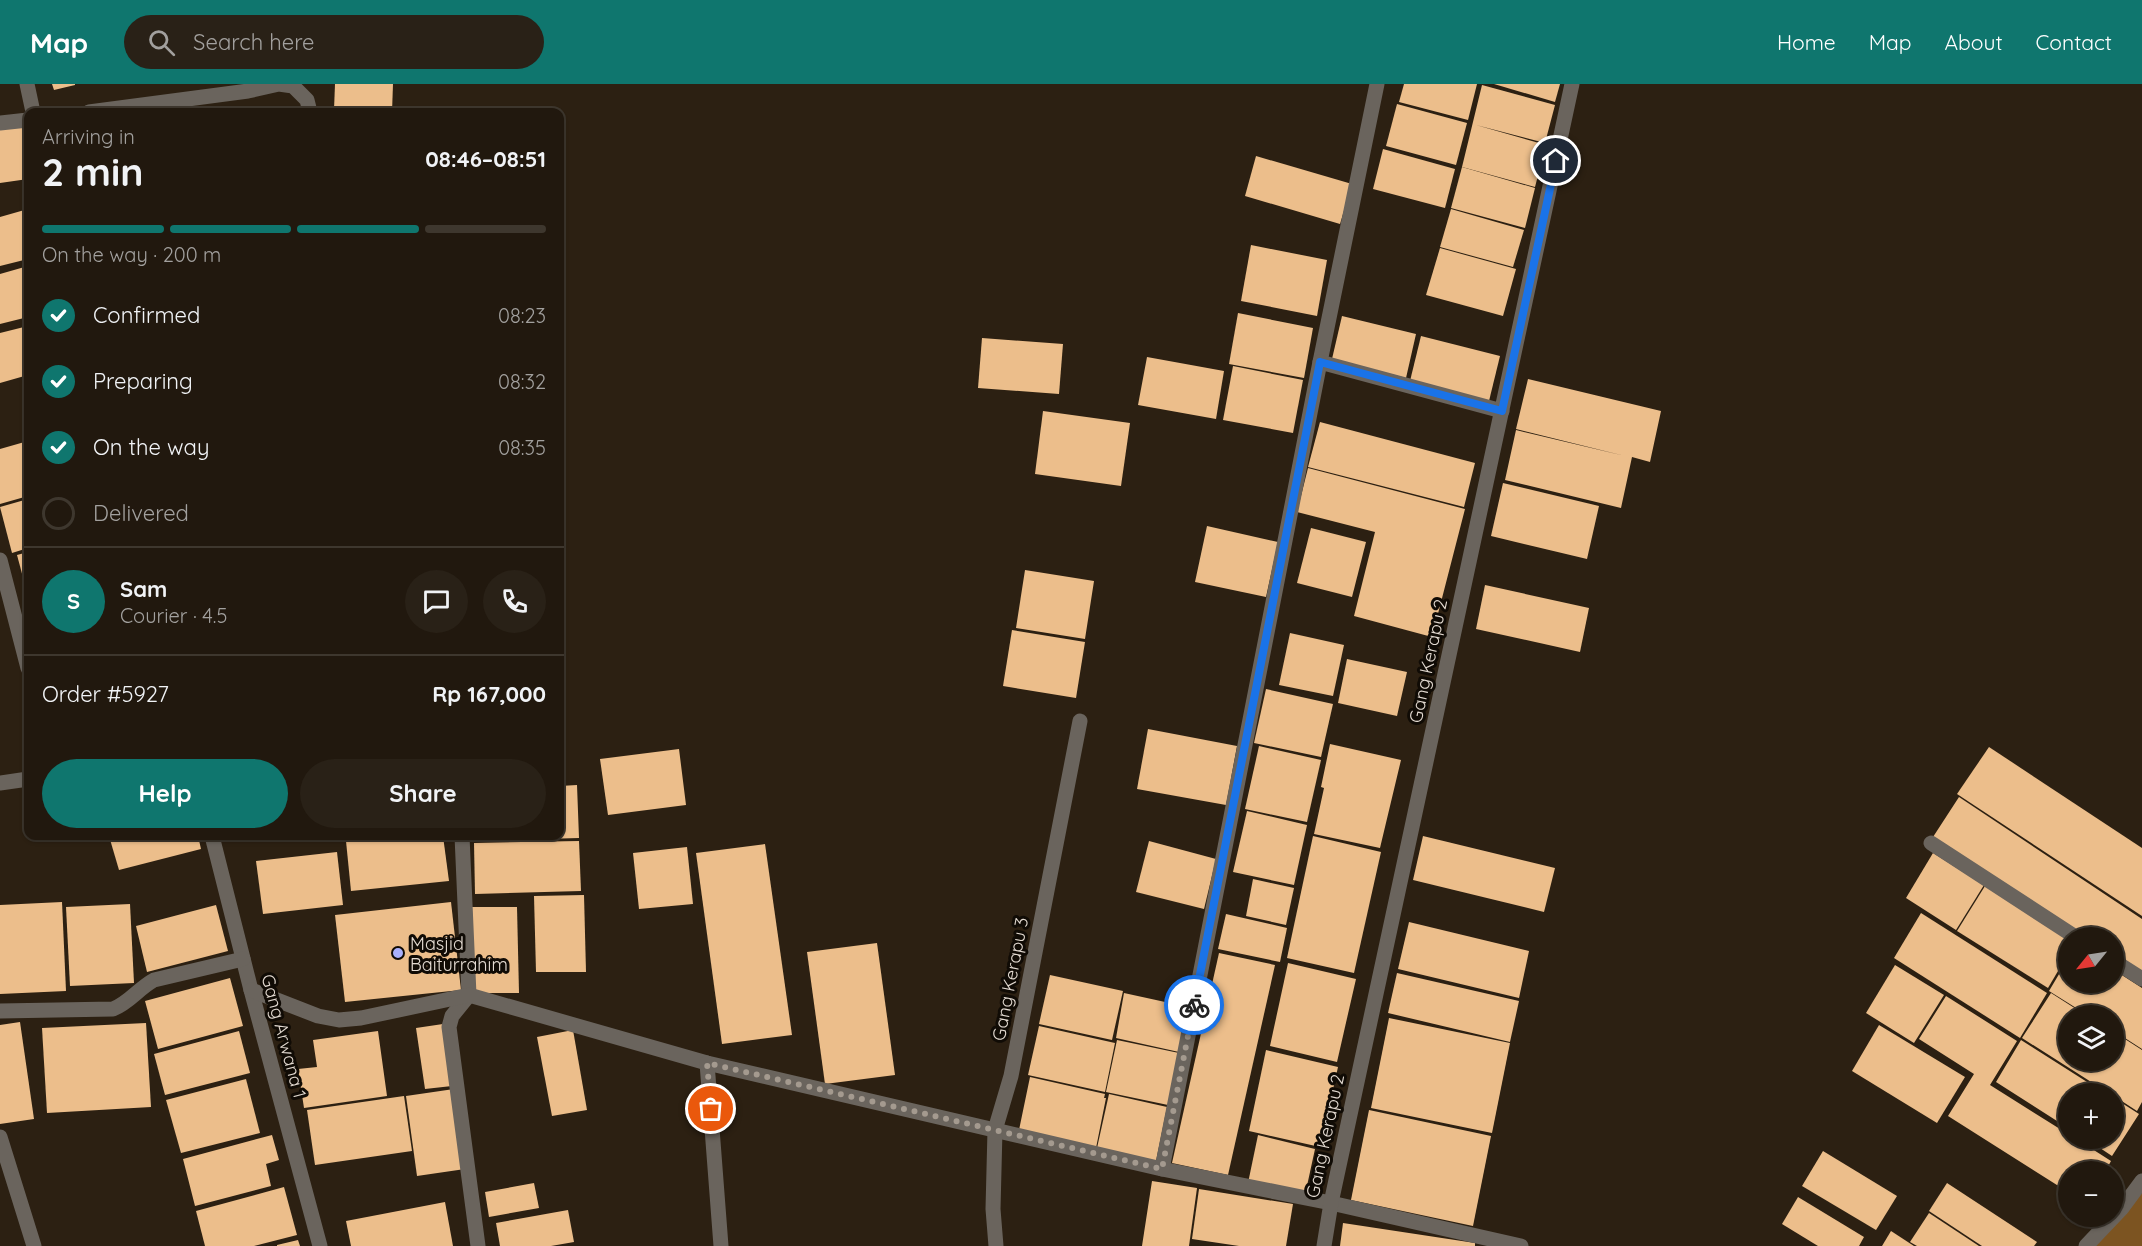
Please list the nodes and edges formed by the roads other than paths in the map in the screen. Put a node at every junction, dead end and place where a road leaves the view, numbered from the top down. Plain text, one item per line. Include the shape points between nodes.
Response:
1 (27, 84) edge
2 (279, 84) edge
3 (1377, 84) edge
4 (1572, 84) edge
5 (32, 108) edge
6 (119, 108) edge
7 (309, 108) edge
8 (24, 120) edge
9 (0, 123) edge
10 (1320, 362) junction
11 (1502, 411) junction
12 (0, 560) edge
13 (3, 579) edge
14 (24, 654) edge
15 (1080, 721) dead end
16 (24, 780) edge
17 (0, 783) edge
18 (213, 840) edge
19 (462, 840) edge
20 (1931, 843) dead end
21 (2060, 927) edge
22 (243, 959) junction
23 (2124, 967) edge
24 (2142, 979) edge
25 (250, 990) junction
26 (469, 995) junction
27 (0, 1011) edge
28 (707, 1063) junction
29 (995, 1130) junction
30 (0, 1137) edge
31 (1162, 1169) junction
32 (2142, 1181) edge
33 (1331, 1203) junction
34 (34, 1246) edge
35 (320, 1246) edge
36 (478, 1246) edge
37 (721, 1246) edge
38 (996, 1246) edge
39 (1324, 1246) edge
40 (1521, 1246) edge
41 (2086, 1246) edge

1 - 5 street
2 - 6 street
2 - 7 street via 292,86 307,100
3 - 10 street
4 - 11 street, Gang Kerapu 2
8 - 9 street
10 - 11 street
10 - 31 street
11 - 33 street, Gang Kerapu 2
12 - 13 street
13 - 14 street
15 - 29 street, Gang Kerapu 3 via 1011,1076
16 - 17 street
18 - 22 street, Gang Arwana 1
19 - 26 street
20 - 21 street
22 - 25 street, Gang Arwana 1
22 - 27 street via 154,980 113,1009
23 - 24 street
25 - 26 street via 318,1017 339,1020
25 - 35 street, Gang Arwana 1
26 - 28 street
26 - 36 street via 452,1016 449,1027
28 - 29 street
28 - 37 street
29 - 31 street
29 - 38 street, Gang Kerapu 3
30 - 34 street
31 - 33 street
32 - 41 street
33 - 39 street, Gang Kerapu 2
33 - 40 street

